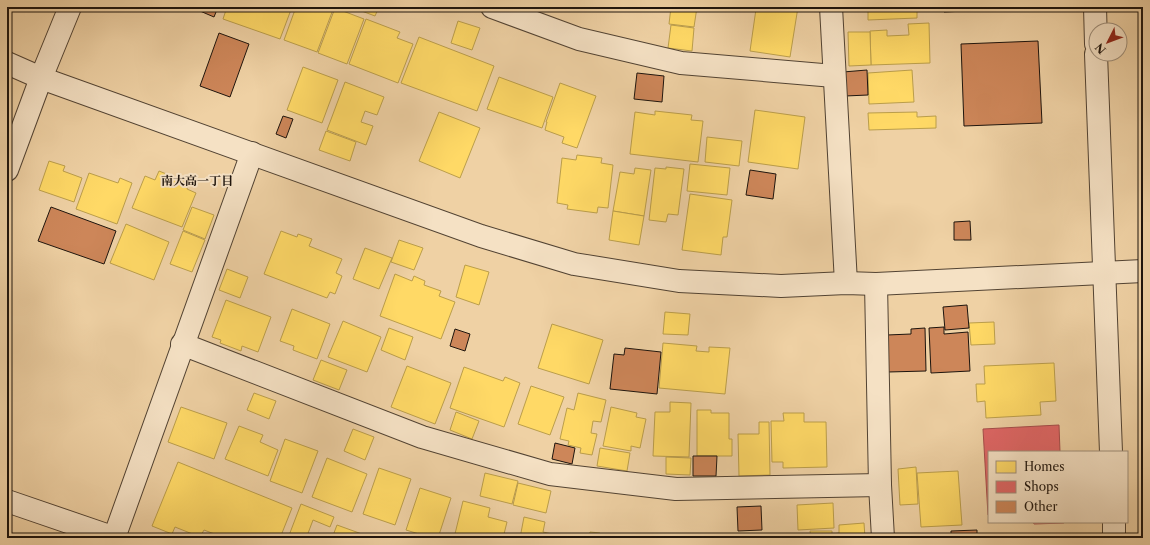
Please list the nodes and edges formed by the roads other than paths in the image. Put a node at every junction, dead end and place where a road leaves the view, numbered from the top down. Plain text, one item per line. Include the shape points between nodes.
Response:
1 (70, 7) edge
2 (492, 7) edge
3 (830, 7) edge
4 (1095, 7) edge
5 (1095, 22) edge
6 (1096, 62) edge
7 (7, 63) edge
8 (834, 76) junction
9 (41, 78) junction
10 (252, 153) junction
11 (7, 170) edge
12 (1143, 271) edge
13 (1105, 273) junction
14 (846, 283) junction
15 (876, 284) junction
16 (182, 344) junction
17 (1111, 451) edge
18 (880, 485) junction
19 (7, 501) edge
20 (1114, 523) edge
21 (114, 538) edge
22 (883, 538) edge
23 (1114, 538) edge

1 - 9 street
2 - 8 street via 579,39 681,63
3 - 8 street
4 - 5 street
6 - 13 street
7 - 9 street
8 - 14 street
9 - 10 street
9 - 11 street
10 - 14 street via 481,236 574,264 679,281 781,286
10 - 16 street
12 - 13 street
13 - 15 street
13 - 17 street
14 - 15 street
15 - 18 street
16 - 18 street via 422,437 550,474 676,490
16 - 21 street
18 - 22 street
19 - 21 street
20 - 23 street

